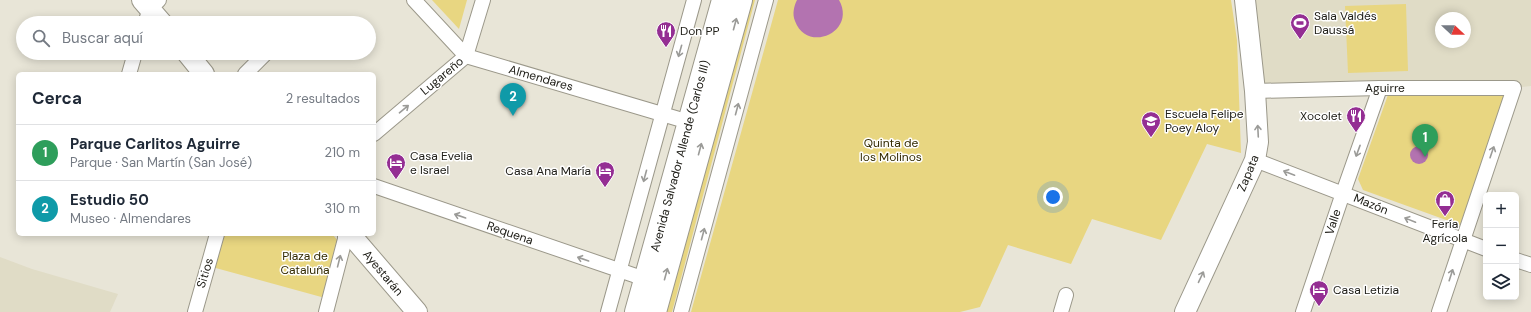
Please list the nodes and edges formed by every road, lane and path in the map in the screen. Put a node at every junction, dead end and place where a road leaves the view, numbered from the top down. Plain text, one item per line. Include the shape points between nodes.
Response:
1 (414, 0) edge
2 (483, 0) edge
3 (694, 0) edge
4 (723, 0) edge
5 (741, 0) edge
6 (766, 0) edge
7 (1245, 0) edge
8 (466, 56) junction
9 (134, 60) edge
10 (193, 60) edge
11 (259, 60) edge
12 (130, 72) edge
13 (202, 72) edge
14 (247, 72) edge
15 (1380, 88) junction
16 (1255, 91) junction
17 (662, 113) junction
18 (689, 122) junction
19 (376, 132) edge
20 (1255, 160) junction
21 (376, 187) edge
22 (1343, 193) junction
23 (216, 236) edge
24 (345, 236) edge
25 (352, 236) edge
26 (1462, 241) junction
27 (1483, 248) edge
28 (1519, 261) edge
29 (1531, 265) edge
30 (620, 271) junction
31 (646, 279) junction
32 (1066, 295) dead end
33 (194, 312) edge
34 (326, 312) edge
35 (417, 312) edge
36 (608, 312) edge
37 (636, 312) edge
38 (655, 312) edge
39 (681, 312) edge
40 (1062, 312) edge
41 (1185, 312) edge
42 (1303, 312) edge
43 (1439, 312) edge

1 - 8 street
2 - 8 street, Lugareño
3 -> 17 street
4 - 18 main road, Avenida Salvador Allende (Carlos III)
38 -> 5 main road, Avenida Salvador Allende (Carlos III)
39 -> 6 street
7 - 16 main road, Zapata
8 - 17 street, Almendares
19 -> 8 street, Lugareño
9 - 12 street
10 - 13 main road
11 - 14 street
15 - 16 street, Aguirre
15 -> 22 street, Valle
26 -> 15 street, Aguirre via 1514,88
20 -> 16 main road, Zapata via 1258,142
17 - 18 street, Almendares
17 -> 30 street
18 - 31 main road, Avenida Salvador Allende (Carlos III)
22 -> 20 street, Mazón
41 -> 20 main road, Zapata
30 -> 21 street, Requena
26 -> 22 street, Mazón
22 - 42 street, Valle
23 - 33 street, Sitios
34 -> 24 street
25 - 35 main road, Ayestarán
26 - 27 street, Mazón
43 -> 26 street
28 - 29 street
30 - 31 street, Requena
30 - 36 street
31 - 37 main road, Avenida Salvador Allende (Carlos III)
32 - 40 street

